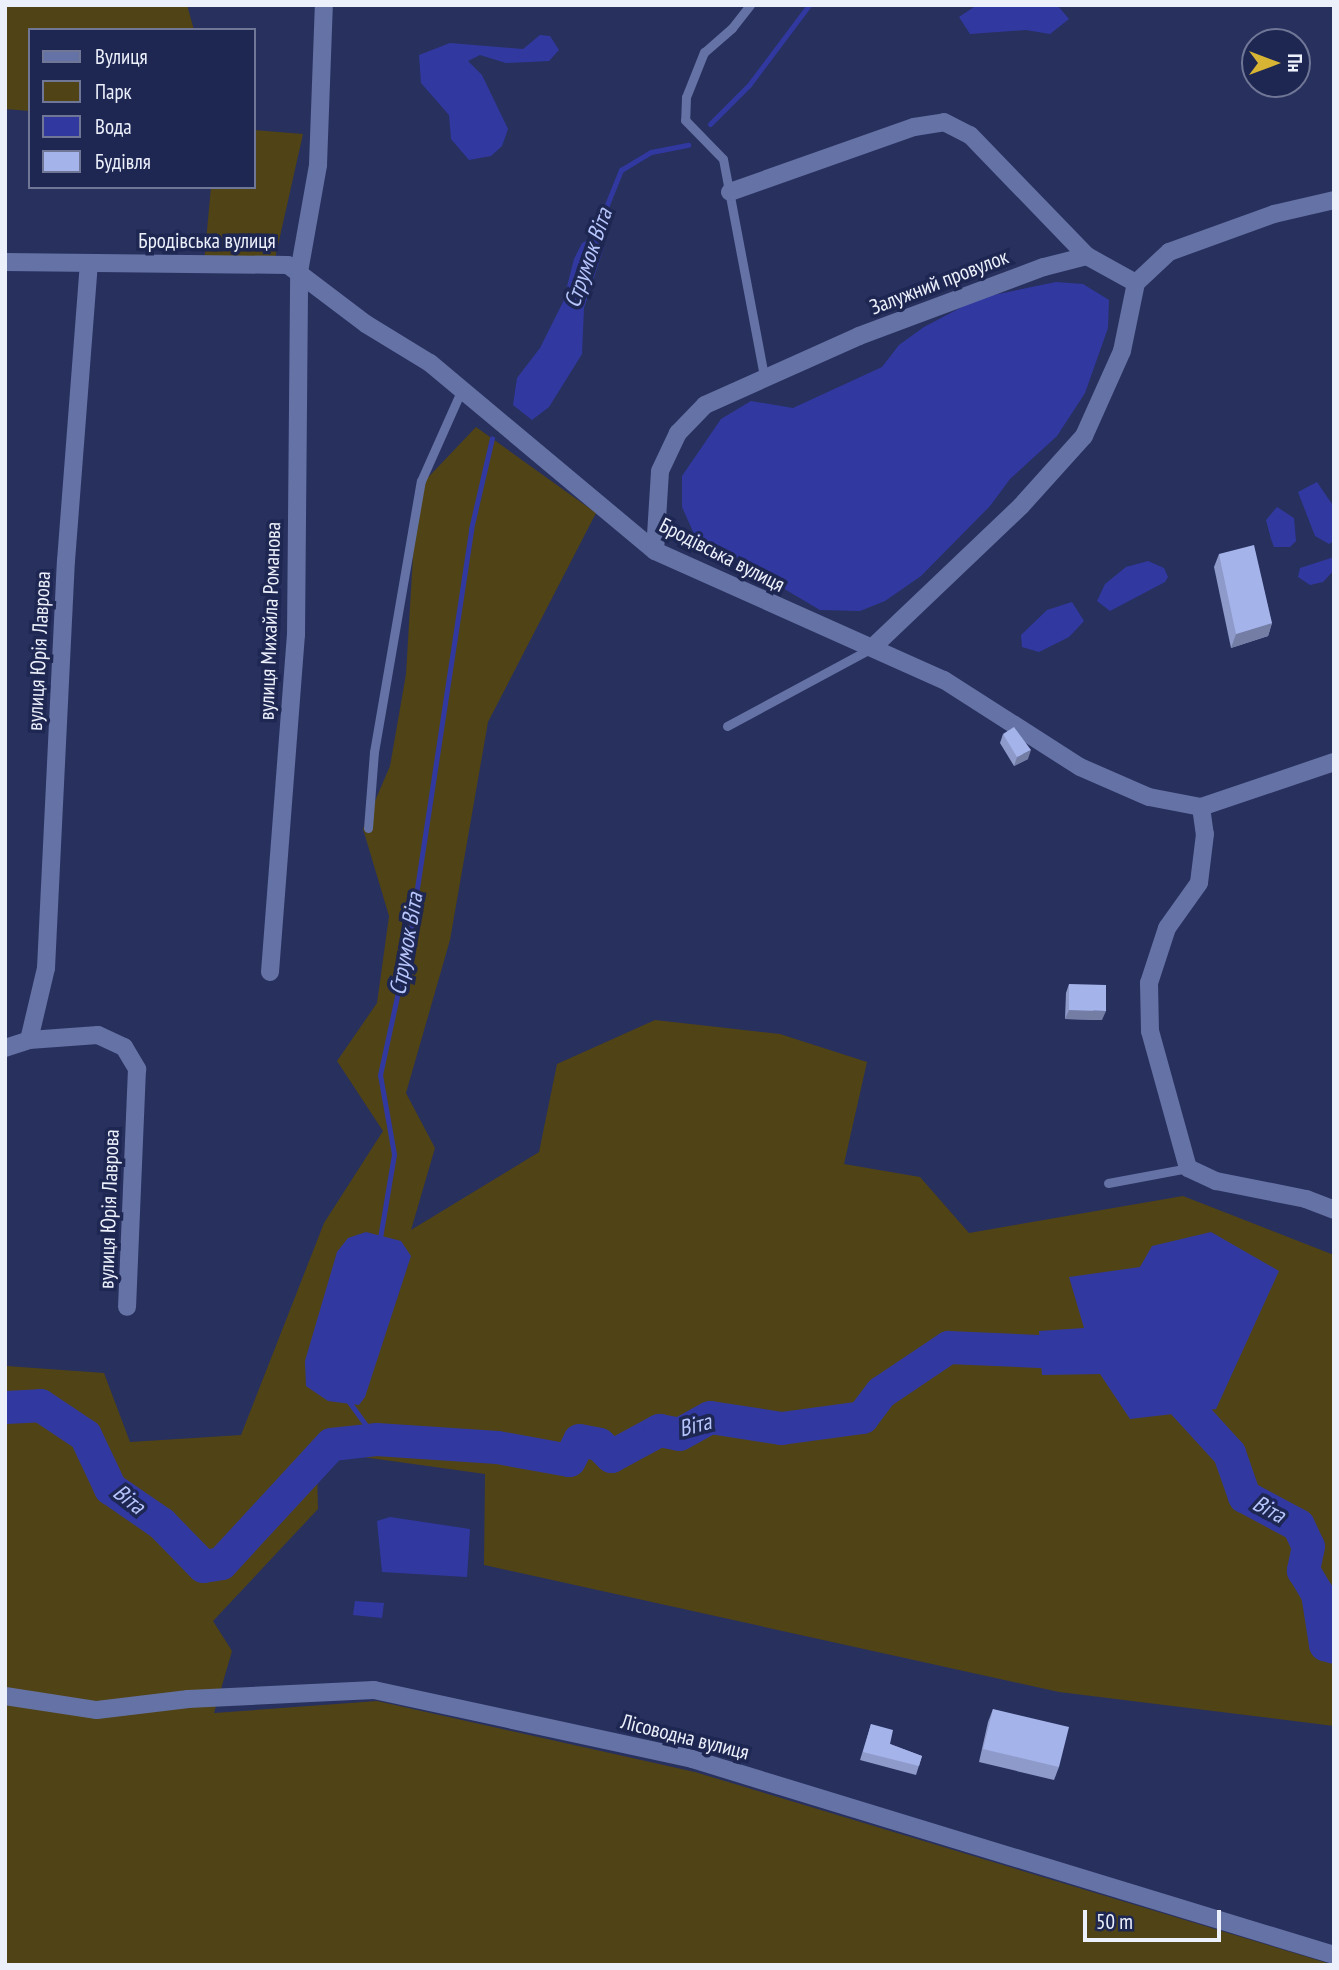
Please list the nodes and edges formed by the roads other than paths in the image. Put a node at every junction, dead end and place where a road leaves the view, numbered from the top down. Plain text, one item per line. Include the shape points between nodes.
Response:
1 (324, 5) edge
2 (750, 5) edge
3 (730, 192) junction
4 (1334, 200) edge
5 (1087, 256) junction
6 (5, 262) edge
7 (89, 264) junction
8 (299, 272) junction
9 (1136, 283) junction
10 (764, 376) junction
11 (462, 389) junction
12 (655, 551) junction
13 (873, 647) junction
14 (727, 726) dead end
15 (1334, 762) edge
16 (1201, 807) junction
17 (368, 828) dead end
18 (270, 972) dead end
19 (29, 1040) junction
20 (5, 1048) edge
21 (1188, 1168) junction
22 (1108, 1183) dead end
23 (1334, 1210) edge
24 (127, 1307) dead end
25 (5, 1696) edge
26 (1334, 1955) edge

1 - 8 street, вулиця Михайла Романова via 318,164
2 - 3 lane via 704,52 686,97 685,120 723,159
3 - 5 street via 914,127 944,122 970,135
3 - 10 lane
4 - 9 street via 1274,214 1169,252
5 - 9 street
5 - 10 street, Залужний провулок via 1044,267
6 - 7 street, Бродівська вулиця
7 - 8 street, Бродівська вулиця via 274,263
7 - 19 street, вулиця Юрія Лаврова via 66,561 46,968
8 - 11 street, Бродівська вулиця
8 - 18 street, вулиця Михайла Романова via 296,635
9 - 13 street via 1122,351 1084,436 1021,506
10 - 12 street, Залужний провулок via 705,405 678,433 660,471
11 - 12 street, Бродівська вулиця
11 - 17 lane via 421,481 374,752
12 - 13 street, Бродівська вулиця via 794,617
13 - 14 lane
13 - 16 street, Бродівська вулиця via 944,680 1080,767 1149,797
15 - 16 street, Бродівська вулиця
16 - 21 street via 1205,834 1199,883 1167,928 1149,983 1150,1031
19 - 20 street, вулиця Юрія Лаврова
19 - 24 street, вулиця Юрія Лаврова via 98,1035 124,1047 137,1069
21 - 22 lane
21 - 23 street via 1216,1181 1306,1199
25 - 26 street, Лісоводна вулиця via 97,1710 188,1699 374,1690 692,1759

